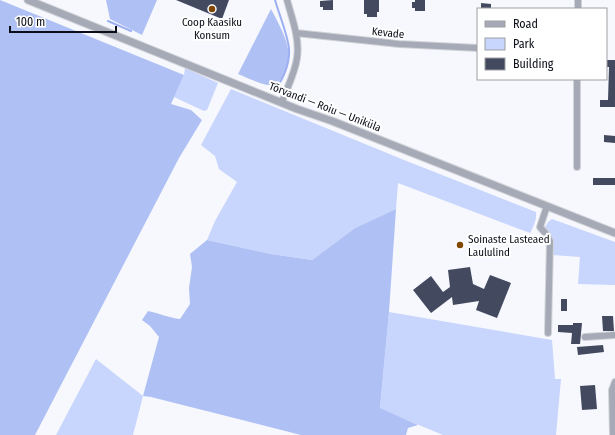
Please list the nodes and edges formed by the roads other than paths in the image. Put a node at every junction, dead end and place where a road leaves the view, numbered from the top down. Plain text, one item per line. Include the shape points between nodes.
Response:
1 (28, 0) edge
2 (287, 0) edge
3 (296, 33) junction
4 (477, 48) edge
5 (577, 80) edge
6 (282, 102) junction
7 (577, 167) dead end
8 (547, 206) junction
9 (615, 233) edge
10 (548, 333) dead end
11 (615, 336) edge
12 (586, 337) dead end
13 (615, 382) edge
14 (612, 435) edge

1 - 6 street, Tõrvandi — Roiu — Uniküla
2 - 3 street
3 - 4 street, Kevade via 399,44
3 - 6 street via 297,58
5 - 7 street
6 - 8 street, Tõrvandi — Roiu — Uniküla
8 - 9 street, Tõrvandi — Roiu — Uniküla
8 - 10 street via 540,227 550,241
11 - 12 street
13 - 14 street via 612,390

